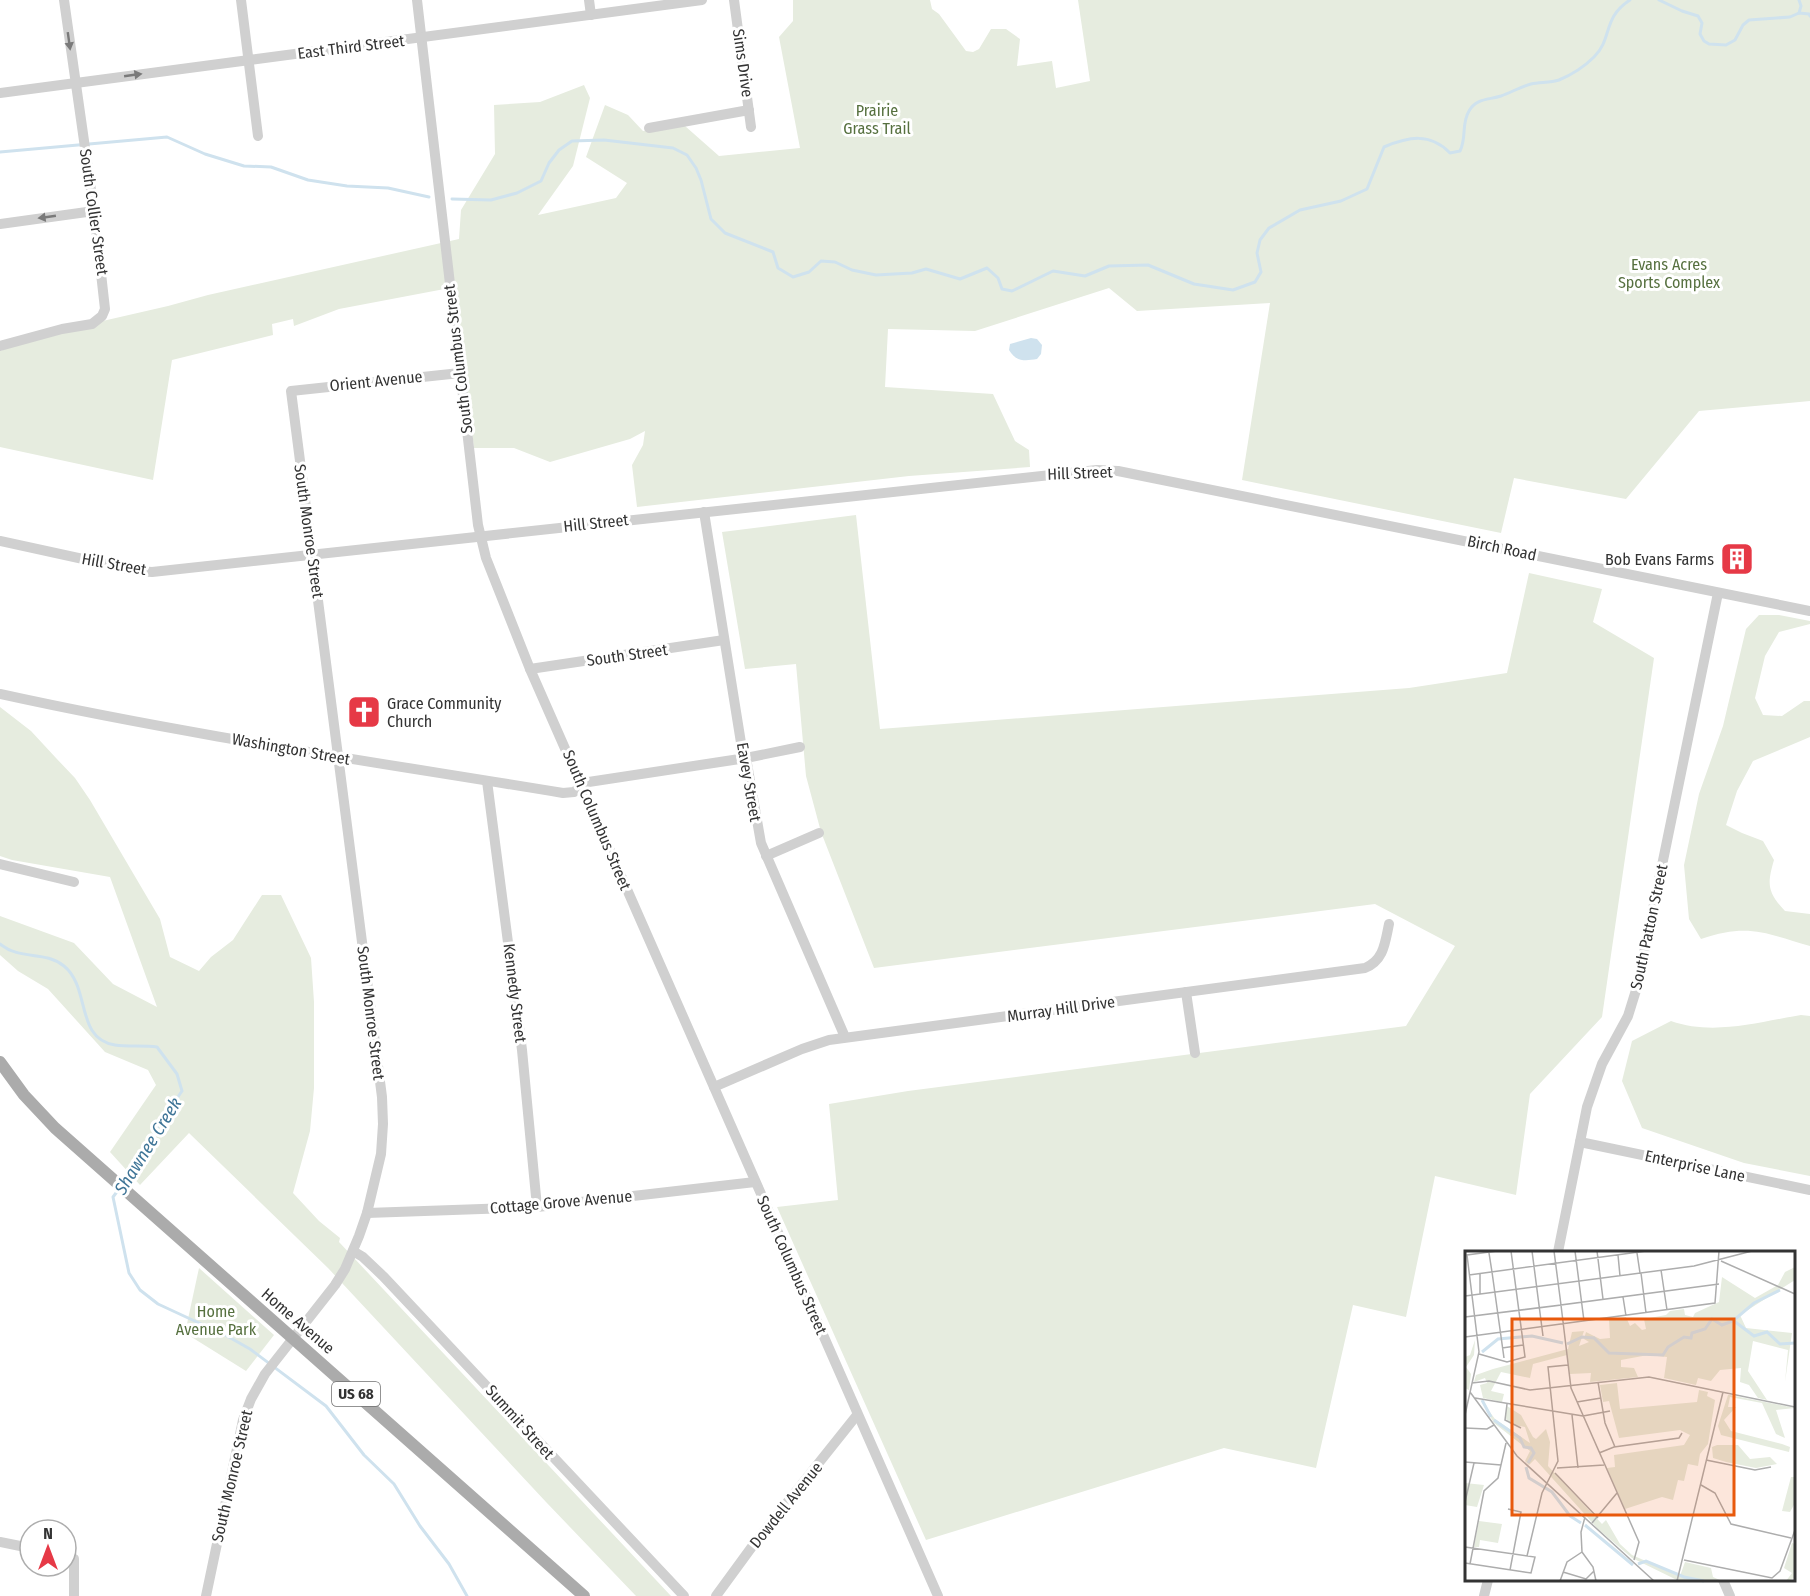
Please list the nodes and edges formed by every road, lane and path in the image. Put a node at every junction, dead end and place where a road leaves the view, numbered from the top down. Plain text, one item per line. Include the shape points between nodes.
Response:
1 (64, 0) edge
2 (241, 0) edge
3 (417, 0) edge
4 (589, 0) edge
5 (702, 0) edge
6 (734, 0) edge
7 (591, 15) junction
8 (421, 38) junction
9 (248, 60) junction
10 (75, 83) junction
11 (0, 93) edge
12 (749, 110) junction
13 (751, 127) dead end
14 (649, 128) dead end
15 (258, 135) dead end
16 (94, 211) junction
17 (0, 224) edge
18 (0, 346) edge
19 (460, 373) junction
20 (291, 391) joint
21 (1194, 486) joint
22 (704, 512) junction
23 (480, 536) junction
24 (0, 541) edge
25 (312, 555) junction
26 (1718, 593) junction
27 (1810, 611) edge
28 (724, 640) junction
29 (530, 669) junction
30 (0, 694) edge
31 (800, 747) dead end
32 (338, 758) junction
33 (746, 758) junction
34 (488, 781) junction
35 (582, 784) junction
36 (819, 833) dead end
37 (766, 856) junction
38 (0, 864) edge
39 (74, 882) dead end
40 (1389, 924) dead end
41 (1186, 992) junction
42 (845, 1037) junction
43 (1195, 1053) dead end
44 (0, 1062) edge
45 (714, 1088) junction
46 (1580, 1142) junction
47 (755, 1182) junction
48 (1810, 1190) edge
49 (537, 1206) junction
50 (367, 1213) junction
51 (353, 1251) junction
52 (1558, 1251) edge
53 (294, 1340) junction
54 (857, 1415) junction
55 (0, 1542) edge
56 (18, 1546) edge
57 (74, 1578) edge
58 (1488, 1581) edge
59 (1723, 1581) edge
60 (74, 1596) edge
61 (206, 1596) edge
62 (584, 1596) edge
63 (684, 1596) edge
64 (716, 1596) edge
65 (938, 1596) edge
66 (1484, 1596) edge
67 (1730, 1596) edge

1 -> 10 street, South Collier Street
2 - 9 street
3 - 8 street, South Columbus Street
4 - 7 street
5 - 7 street, East Third Street
6 - 12 street, Sims Drive
7 - 8 street, East Third Street
8 - 9 street, East Third Street
8 - 19 street, South Columbus Street
10 -> 9 street, East Third Street
9 - 15 street
10 - 11 street, East Third Street
10 - 16 street, South Collier Street
12 - 13 street, Sims Drive
12 - 14 street
16 -> 17 street
16 - 18 street, South Collier Street via 106,306 102,316 92,324
19 - 20 street, Orient Avenue
19 - 23 street, South Columbus Street
20 - 25 street, South Monroe Street
21 - 22 street, Hill Street via 1118,471 1084,470
21 - 26 street, Birch Road
22 - 23 street, Hill Street
22 - 28 street, Eavey Street
23 - 25 street, Hill Street
23 - 29 street, South Columbus Street
24 - 25 street, Hill Street via 145,572
25 - 32 street, South Monroe Street
26 - 27 street, Birch Road
26 - 46 street, South Patton Street via 1637,987 1624,1027 1594,1085
28 - 29 street, South Street
28 - 33 street, Eavey Street
29 - 35 street, South Columbus Street
30 - 32 street, Washington Street
31 - 33 street, Washington Street
32 - 34 street, Washington Street
32 - 50 street, South Monroe Street via 382,1104 381,1154
33 - 35 street, Washington Street
33 - 37 street, Eavey Street
34 - 35 street, Washington Street via 563,793 574,792
34 - 49 street, Kennedy Street
35 - 45 street, South Columbus Street
36 - 37 street
37 - 42 street, Eavey Street
38 - 39 street
40 - 41 street, Murray Hill Drive via 1382,954 1365,968
41 - 42 street, Murray Hill Drive
41 - 43 street
42 - 45 street, Murray Hill Drive via 802,1049
44 - 53 main road, Home Avenue / US 68 via 43,1116
45 - 47 street, South Columbus Street
46 - 48 street, Enterprise Lane
46 - 52 street, South Patton Street
47 - 49 street, Cottage Grove Avenue
47 - 54 street, South Columbus Street
49 - 50 street, Cottage Grove Avenue
50 - 51 street, South Monroe Street
51 - 53 street, South Monroe Street via 335,1286
51 - 63 street, Summit Street via 383,1276
53 - 61 street, South Monroe Street via 254,1391 243,1420
53 - 62 main road, Home Avenue / US 68
54 - 64 street, Dowdell Avenue
54 - 65 street, South Columbus Street
55 - 56 street
57 - 60 street
58 - 66 street
59 - 67 street

